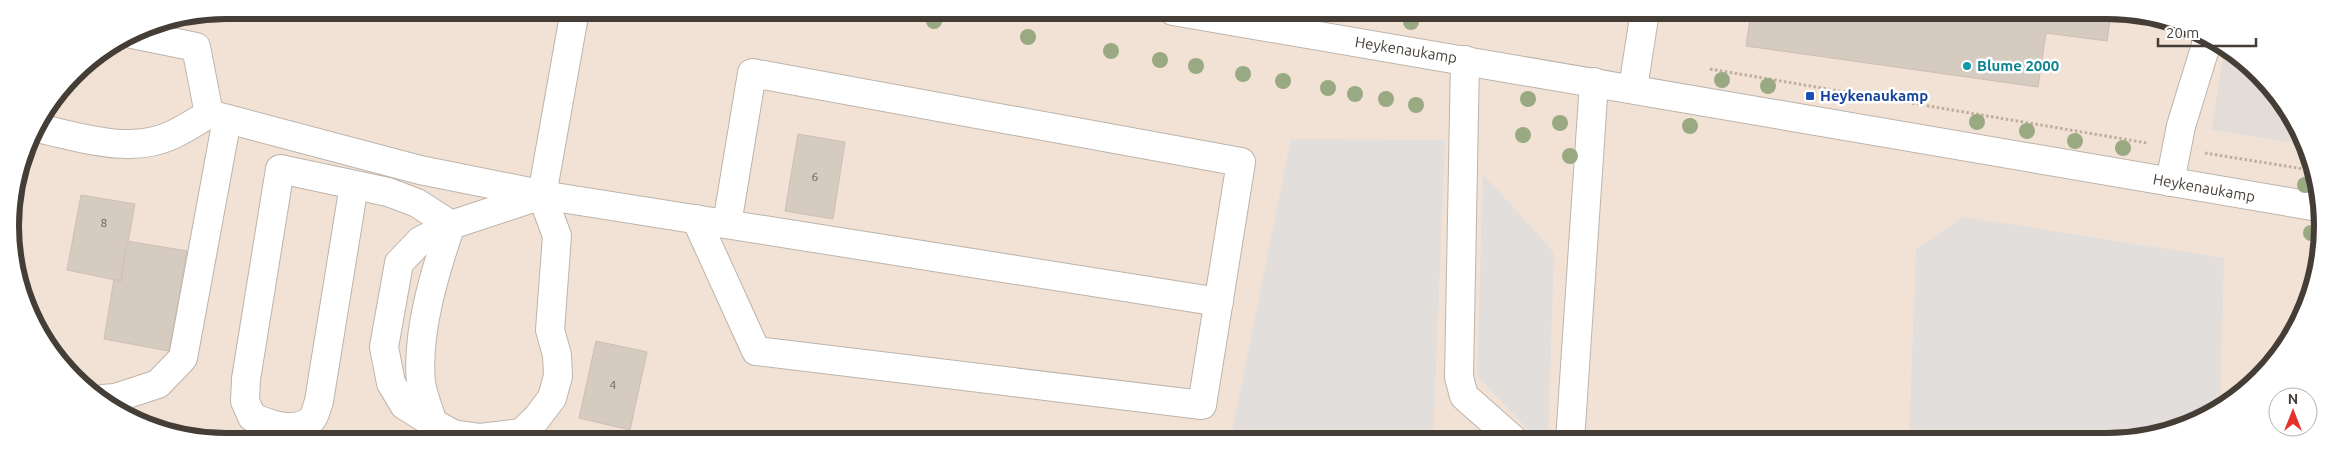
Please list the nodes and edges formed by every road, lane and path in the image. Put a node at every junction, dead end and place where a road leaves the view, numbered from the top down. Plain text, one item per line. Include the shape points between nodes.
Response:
1 (573, 19) edge
2 (1221, 19) edge
3 (1644, 19) edge
4 (144, 36) edge
5 (2206, 44) edge
6 (1465, 60) junction
7 (1594, 82) junction
8 (1633, 88) junction
9 (218, 117) junction
10 (43, 129) edge
11 (2170, 182) junction
12 (354, 185) junction
13 (542, 195) junction
14 (2313, 206) edge
15 (696, 219) junction
16 (727, 224) junction
17 (451, 226) junction
18 (1219, 302) junction
19 (111, 398) edge
20 (433, 423) junction
21 (451, 433) edge
22 (521, 433) edge
23 (1506, 433) edge
24 (1571, 433) edge

1 - 13 street
2 - 6 street, Heykenaukamp
3 - 8 street
4 - 9 street via 196,47
5 - 11 street via 2181,126
6 - 7 street, Heykenaukamp
6 - 23 street via 1458,377 1464,396
7 - 8 street, Heykenaukamp
7 - 24 street
8 - 11 street, Heykenaukamp
9 - 10 street via 171,136 137,144 114,144
9 - 13 street via 420,170
9 - 19 street via 184,358 158,384
11 - 14 street, Heykenaukamp
12 - 12 street via 280,169 245,401 252,416 272,425 298,427 312,419 319,401
12 - 17 street via 388,192 417,203
13 - 15 street
13 - 17 street
13 - 22 street via 557,236 550,330 557,355 558,376 552,398
15 - 16 street
15 - 18 street via 756,351 1202,405
16 - 18 street
16 - 18 street via 752,73 1241,162
17 - 20 street via 435,273 421,350 421,384
17 - 20 street via 420,241 399,263 384,347 391,382 404,405
20 - 21 street

